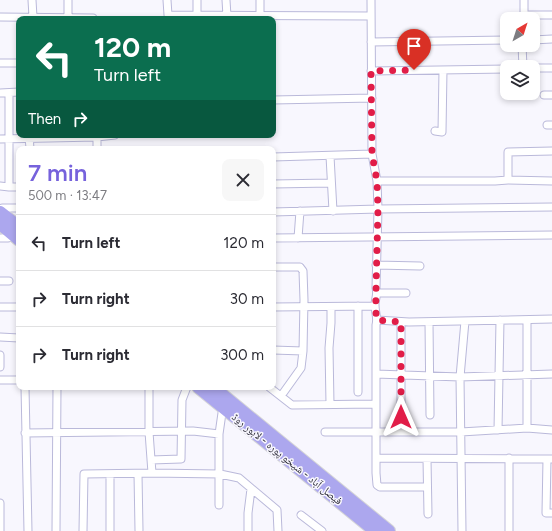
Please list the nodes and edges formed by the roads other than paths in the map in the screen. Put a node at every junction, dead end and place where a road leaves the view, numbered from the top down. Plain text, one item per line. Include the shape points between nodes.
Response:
1 (32, 0) edge
2 (68, 0) edge
3 (167, 0) edge
4 (197, 0) edge
5 (226, 0) edge
6 (260, 0) edge
7 (371, 0) edge
8 (524, 0) edge
9 (552, 15) edge
10 (33, 16) edge
11 (68, 16) edge
12 (197, 16) junction
13 (227, 16) junction
14 (260, 16) junction
15 (371, 16) junction
16 (0, 17) edge
17 (16, 17) edge
18 (500, 40) edge
19 (540, 40) edge
20 (552, 40) edge
21 (371, 42) junction
22 (0, 63) edge
23 (16, 63) edge
24 (540, 68) edge
25 (552, 68) edge
26 (500, 69) edge
27 (443, 70) junction
28 (371, 71) junction
29 (16, 92) edge
30 (9, 93) junction
31 (0, 94) edge
32 (552, 95) edge
33 (544, 96) dead end
34 (372, 98) junction
35 (276, 100) edge
36 (435, 131) dead end
37 (16, 137) edge
38 (9, 138) junction
39 (0, 139) edge
40 (552, 151) edge
41 (372, 154) junction
42 (330, 156) junction
43 (276, 157) edge
44 (508, 180) junction
45 (377, 181) junction
46 (552, 181) edge
47 (331, 183) junction
48 (276, 184) edge
49 (0, 186) edge
50 (9, 186) junction
51 (16, 187) edge
52 (552, 207) edge
53 (16, 208) edge
54 (378, 209) junction
55 (1, 210) edge
56 (300, 211) junction
57 (333, 211) junction
58 (276, 212) edge
59 (0, 224) edge
60 (16, 224) edge
61 (552, 235) edge
62 (377, 237) junction
63 (0, 238) edge
64 (276, 238) edge
65 (298, 238) junction
66 (14, 239) edge
67 (376, 265) junction
68 (420, 266) dead end
69 (276, 267) edge
70 (0, 281) edge
71 (9, 281) dead end
72 (377, 293) junction
73 (406, 293) dead end
74 (16, 306) edge
75 (358, 306) junction
76 (375, 306) junction
77 (0, 307) edge
78 (276, 307) edge
79 (303, 307) junction
80 (331, 307) junction
81 (552, 319) edge
82 (377, 320) junction
83 (500, 320) junction
84 (527, 320) junction
85 (465, 321) junction
86 (401, 322) junction
87 (429, 322) junction
88 (0, 337) edge
89 (16, 338) edge
90 (276, 350) edge
91 (303, 351) junction
92 (0, 355) edge
93 (0, 367) edge
94 (376, 374) junction
95 (552, 374) edge
96 (401, 375) junction
97 (527, 375) junction
98 (430, 376) junction
99 (499, 376) junction
100 (460, 377) junction
101 (0, 380) edge
102 (16, 380) edge
103 (25, 390) edge
104 (57, 390) edge
105 (149, 390) edge
106 (186, 390) edge
107 (202, 390) edge
108 (217, 390) edge
109 (273, 390) edge
110 (358, 392) dead end
111 (281, 396) junction
112 (330, 404) junction
113 (376, 404) junction
114 (222, 413) dead end
115 (430, 415) dead end
116 (401, 417) dead end
117 (527, 428) junction
118 (498, 430) junction
119 (552, 430) edge
120 (149, 432) junction
121 (181, 432) junction
122 (325, 432) dead end
123 (376, 432) junction
124 (461, 432) junction
125 (25, 433) junction
126 (56, 433) junction
127 (219, 434) junction
128 (376, 458) junction
129 (509, 458) junction
130 (427, 459) junction
131 (462, 459) junction
132 (549, 459) edge
133 (151, 460) junction
134 (110, 474) junction
135 (138, 474) junction
136 (152, 474) junction
137 (220, 474) junction
138 (428, 487) junction
139 (251, 489) junction
140 (0, 503) edge
141 (219, 505) dead end
142 (552, 513) edge
143 (428, 514) dead end
144 (301, 515) dead end
145 (139, 530) dead end
146 (0, 531) edge
147 (28, 531) edge
148 (56, 531) edge
149 (84, 531) edge
150 (110, 531) edge
151 (248, 531) edge
152 (278, 531) edge
153 (322, 531) edge
154 (375, 531) edge
155 (389, 531) edge
156 (462, 531) edge
157 (509, 531) edge

1 - 10 street
2 - 11 street
3 - 12 street via 168,15
4 - 12 street
5 - 13 street
6 - 14 street
7 - 15 street
8 - 9 street via 524,14
12 - 13 street
13 - 14 street
14 - 15 street
15 - 21 street
16 - 17 street
18 - 21 street
19 - 20 street
21 - 28 street
22 - 23 street
24 - 25 street
26 - 27 street
27 - 28 street
27 - 36 street via 442,132
28 - 34 street
29 - 30 street
30 - 31 street
30 - 38 street
32 - 33 street
34 - 35 street
34 - 41 street
37 - 38 street
38 - 39 street
38 - 50 street
40 - 44 street via 508,152
41 - 42 street
41 - 45 street
42 - 43 street
42 - 47 street
44 - 45 street
44 - 46 street
45 - 54 street
47 - 48 street
47 - 57 street
49 - 50 street
50 - 51 street
52 - 54 street
53 - 55 street
54 - 57 street
54 - 62 street
55 - 60 highway
56 - 57 street
56 - 58 street
56 - 65 street
59 - 66 highway
61 - 62 street
62 - 65 street
62 - 67 street
63 - 66 street
64 - 65 street
67 - 68 street
67 - 72 street
69 - 79 street via 300,267 303,271
70 - 71 street
72 - 73 street
72 - 76 street
74 - 77 street
75 - 76 street
75 - 80 street
75 - 110 street
76 - 82 street
78 - 79 street
79 - 80 street
79 - 91 street
80 - 112 street
81 - 84 street
82 - 86 street
82 - 94 street
83 - 84 street
83 - 85 street
83 - 99 street
84 - 97 street
85 - 87 street
85 - 100 street
86 - 87 street
86 - 96 street
87 - 98 street
88 - 89 street
90 - 91 street
91 - 111 street via 301,368
92 - 93 street
94 - 96 street
94 - 113 street
95 - 97 street
96 - 98 street
96 - 116 street
97 - 99 street
97 - 117 street
98 - 100 street
98 - 115 street
99 - 100 street
99 - 118 street
100 - 124 street
101 - 102 street
103 - 125 street
104 - 126 street
105 - 120 street
106 - 121 street via 182,400
107 - 154 highway, فیصل آباد - شیخو پورہ - لاہور روڈ
108 - 155 highway, فیصل آباد - شیخو پورہ - لاہور روڈ
109 - 111 street
111 - 112 street via 292,404
112 - 113 street
113 - 123 street
114 - 127 street
117 - 118 street
117 - 119 street
118 - 124 street
120 - 121 street
120 - 126 street
120 - 133 street
121 - 127 street
121 - 133 street via 181,459
122 - 123 street
123 - 124 street
123 - 128 street
124 - 131 street
125 - 126 street
125 - 147 street
126 - 148 street
127 - 137 street
128 - 130 street
128 - 138 street via 377,485 380,487
129 - 131 street
129 - 132 street
129 - 157 street
130 - 131 street
130 - 138 street
131 - 156 street
132 - 142 street via 546,513
133 - 136 street
134 - 135 street
134 - 149 street via 84,474
134 - 150 street
135 - 136 street
135 - 145 street
136 - 137 street
137 - 139 street via 239,478
137 - 141 street
138 - 143 street
139 - 151 street
139 - 152 street via 277,510
140 - 146 street
144 - 153 street

